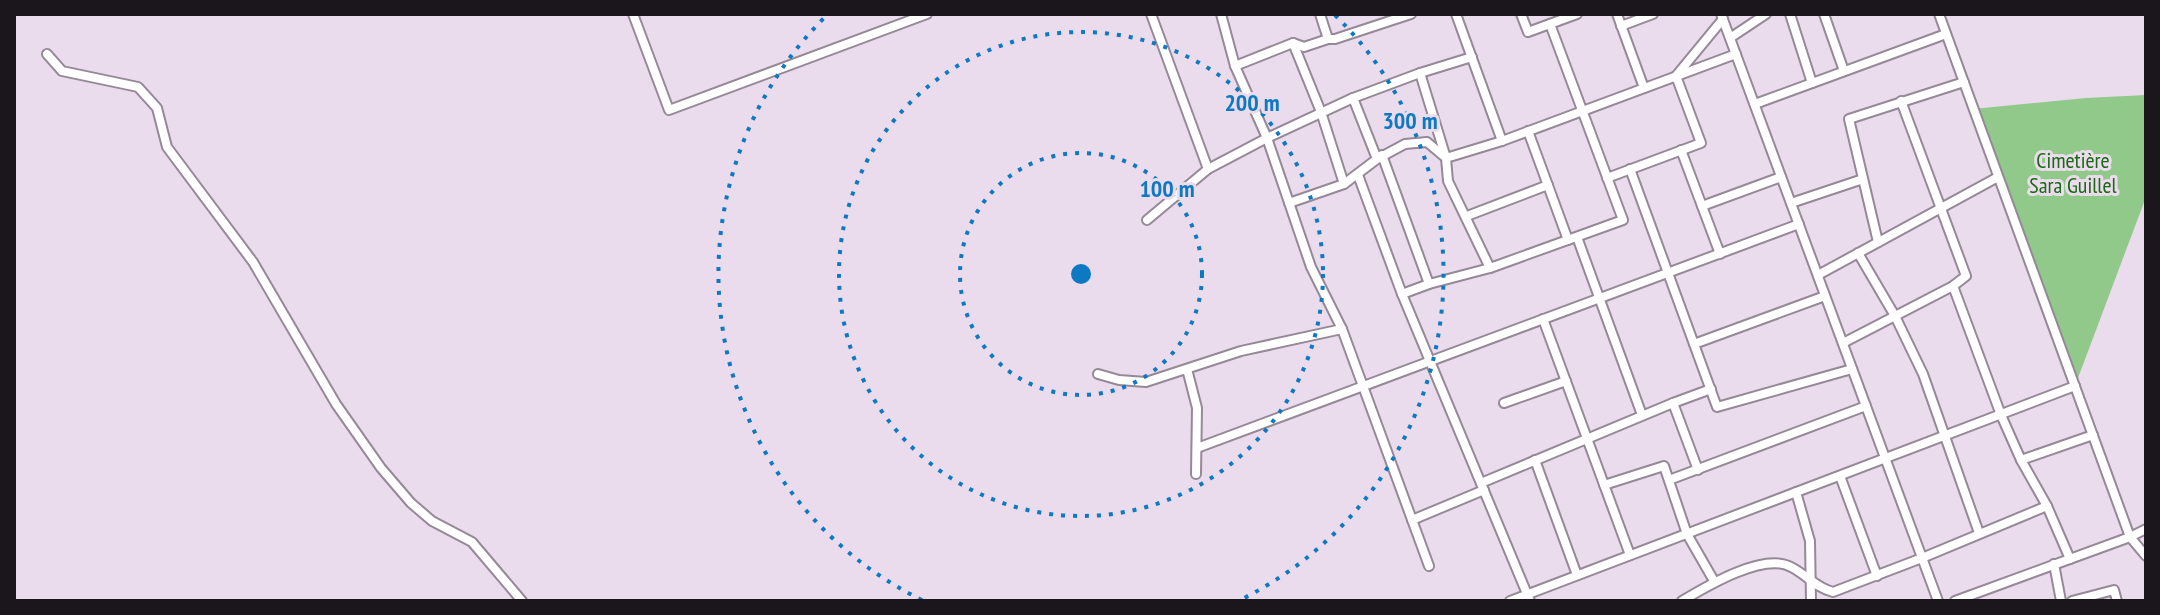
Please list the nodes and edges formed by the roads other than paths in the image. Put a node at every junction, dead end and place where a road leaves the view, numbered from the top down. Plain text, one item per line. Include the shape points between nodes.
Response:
1 (633, 14) edge
2 (927, 14) edge
3 (1151, 14) edge
4 (1221, 14) edge
5 (1320, 14) edge
6 (1411, 14) edge
7 (1456, 14) edge
8 (1521, 14) edge
9 (1577, 14) edge
10 (1617, 14) edge
11 (1766, 14) edge
12 (1790, 14) edge
13 (1824, 14) edge
14 (1939, 14) edge
15 (1648, 15) edge
16 (1722, 17) edge
17 (1385, 18) edge
18 (1550, 24) junction
19 (1621, 26) junction
20 (1946, 34) junction
21 (1730, 38) junction
22 (1328, 39) junction
23 (1293, 43) junction
24 (47, 54) dead end
25 (1736, 54) junction
26 (1472, 57) junction
27 (1235, 66) junction
28 (1844, 71) junction
29 (1420, 73) junction
30 (1676, 76) junction
31 (1964, 82) junction
32 (1812, 83) junction
33 (1644, 88) junction
34 (1353, 98) junction
35 (1901, 101) junction
36 (1755, 104) junction
37 (1582, 111) junction
38 (1321, 112) junction
39 (1528, 131) junction
40 (1267, 138) junction
41 (1502, 141) junction
42 (1681, 150) junction
43 (1380, 157) junction
44 (1446, 158) junction
45 (1208, 169) junction
46 (1630, 169) junction
47 (1358, 175) junction
48 (1781, 177) junction
49 (1998, 177) junction
50 (1607, 178) junction
51 (1863, 179) junction
52 (1344, 184) junction
53 (1548, 185) junction
54 (1289, 203) junction
55 (1791, 203) junction
56 (1702, 206) junction
57 (1941, 208) junction
58 (1467, 216) junction
59 (1147, 220) dead end
60 (1799, 224) junction
61 (1572, 239) junction
62 (1878, 242) junction
63 (1858, 253) junction
64 (1720, 254) junction
65 (1490, 268) junction
66 (1668, 273) junction
67 (1818, 275) junction
68 (1429, 284) junction
69 (1953, 286) junction
70 (1402, 294) junction
71 (1825, 296) junction
72 (1599, 298) junction
73 (1895, 316) junction
74 (1543, 319) junction
75 (1342, 329) junction
76 (1843, 343) junction
77 (1694, 344) junction
78 (1432, 361) junction
79 (1187, 369) junction
80 (1852, 369) junction
81 (1098, 374) dead end
82 (1566, 381) junction
83 (1363, 386) junction
84 (2075, 386) junction
85 (1711, 389) junction
86 (1504, 403) dead end
87 (1673, 403) junction
88 (1866, 406) junction
89 (1642, 415) junction
90 (2001, 415) junction
91 (2093, 435) junction
92 (1945, 436) junction
93 (1587, 439) junction
94 (1197, 448) junction
95 (1885, 458) junction
96 (1535, 460) junction
97 (2021, 460) junction
98 (1698, 470) junction
99 (1196, 474) dead end
100 (1840, 476) junction
101 (1669, 480) junction
102 (1604, 485) junction
103 (1482, 486) junction
104 (1796, 492) junction
105 (2047, 506) junction
106 (1412, 520) junction
107 (2146, 529) edge
108 (1979, 533) junction
109 (1687, 534) junction
110 (2130, 537) junction
111 (1630, 555) junction
112 (2146, 556) edge
113 (1922, 558) junction
114 (2070, 559) junction
115 (2054, 564) junction
116 (1429, 566) dead end
117 (1577, 575) junction
118 (1877, 576) junction
119 (1714, 581) junction
120 (1811, 582) junction
121 (1528, 598) edge
122 (522, 601) edge
123 (1510, 601) edge
124 (1682, 601) edge
125 (1811, 601) edge
126 (1938, 601) edge
127 (1955, 601) edge
128 (2061, 601) edge
129 (2072, 601) edge
130 (2117, 601) edge

1 - 2 street via 669,110
3 - 45 street
4 - 27 street
5 - 22 street
6 - 17 street
7 - 26 street
8 - 18 street via 1528,32
9 - 18 street
10 - 19 street
11 - 21 street
12 - 32 street
13 - 28 street
14 - 20 street
15 - 19 street
16 - 21 street
16 - 30 street
17 - 22 street
18 - 37 street
19 - 33 street
20 - 28 street
20 - 31 street
21 - 25 street
22 - 23 street via 1304,47
23 - 27 street
23 - 38 street
24 - 122 street via 62,71 138,87 148,96 160,115 167,147 253,262 336,404 381,468 432,521 472,542
25 - 30 street
25 - 36 street
26 - 29 street
26 - 41 street
27 - 40 street
28 - 32 street
29 - 34 street
29 - 44 street
30 - 33 street
30 - 42 street via 1701,143
31 - 35 street
31 - 49 street
32 - 36 street
33 - 37 street
34 - 38 street
34 - 43 street
35 - 51 street via 1849,119
35 - 57 street
36 - 48 street
37 - 39 street
37 - 50 street
38 - 40 street
38 - 52 street
39 - 41 street
39 - 53 street
40 - 45 street
40 - 54 street
41 - 44 street
42 - 46 street
42 - 56 street
43 - 44 street via 1405,144 1427,142
43 - 47 street
43 - 68 street
44 - 58 street via 1448,181
45 - 59 street
46 - 50 street
46 - 66 street
47 - 52 street
47 - 70 street
48 - 55 street
48 - 56 street
49 - 57 street
49 - 84 street
50 - 61 street via 1623,220
51 - 55 street
51 - 62 street
52 - 54 street
53 - 58 street
53 - 61 street
54 - 75 street via 1311,267
55 - 60 street
56 - 64 street
57 - 62 street
57 - 69 street via 1966,276
58 - 65 street
60 - 64 street
60 - 67 street
61 - 65 street
61 - 72 street
62 - 63 street
63 - 67 street
63 - 73 street
64 - 66 street
65 - 68 street
66 - 72 street
66 - 77 street
67 - 71 street
68 - 70 street
69 - 73 street
69 - 90 street
70 - 78 street
71 - 76 street
71 - 77 street
72 - 74 street
72 - 89 street
73 - 76 street
73 - 92 street
74 - 78 street
74 - 82 street
75 - 79 street via 1252,348
75 - 83 street
76 - 80 street
77 - 85 street
78 - 83 street
78 - 103 street
79 - 81 street via 1146,382
79 - 94 street via 1197,408
80 - 85 street via 1717,407
80 - 88 street
82 - 86 street
82 - 93 street
83 - 94 street
83 - 106 street
84 - 90 street
84 - 91 street
85 - 87 street
87 - 89 street
87 - 98 street
88 - 95 street
88 - 98 street
89 - 93 street
90 - 92 street
90 - 97 street
91 - 97 street
91 - 110 street
92 - 95 street
92 - 108 street
93 - 96 street
93 - 102 street
94 - 99 street
95 - 100 street
95 - 113 street
96 - 103 street
96 - 117 street
97 - 105 street
98 - 101 street
100 - 104 street
100 - 118 street
101 - 102 street via 1664,466
101 - 109 street
102 - 111 street
103 - 106 street
103 - 121 street
104 - 109 street
104 - 120 street via 1810,541
105 - 108 street
105 - 114 street
106 - 116 street
107 - 110 street
108 - 113 street
109 - 111 street
109 - 119 street
110 - 112 street
110 - 114 street
111 - 117 street
113 - 118 street
113 - 126 street
114 - 115 street
115 - 127 street
115 - 128 street
117 - 121 street
118 - 120 street via 1833,592
119 - 120 street via 1770,562 1788,565
119 - 124 street
120 - 125 street
121 - 123 street
129 - 130 street via 2114,590

